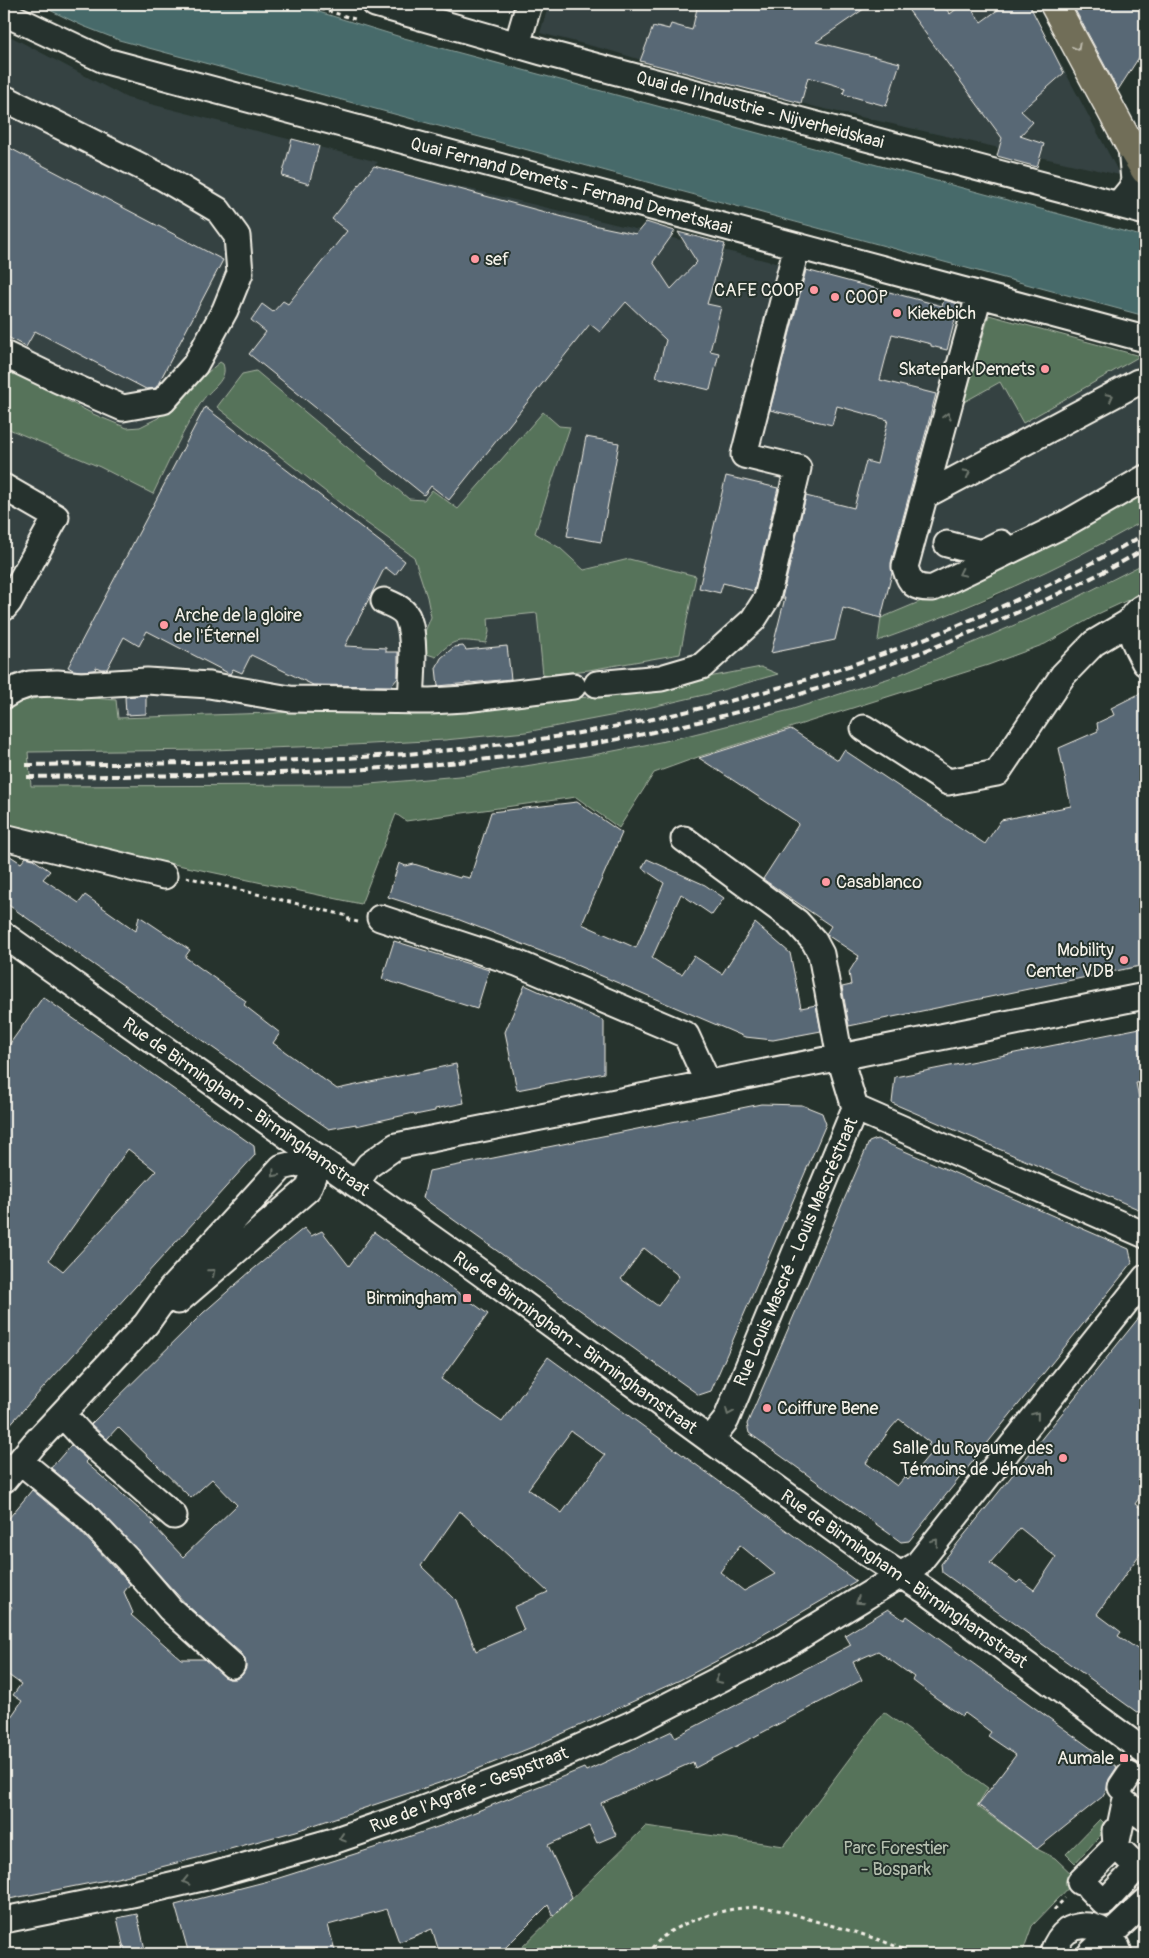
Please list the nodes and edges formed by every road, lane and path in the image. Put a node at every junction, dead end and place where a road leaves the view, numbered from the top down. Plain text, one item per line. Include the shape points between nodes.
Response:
1 (375, 4) edge
2 (529, 4) edge
3 (1054, 4) edge
4 (4, 13) edge
5 (517, 45) junction
6 (4, 98) edge
7 (1138, 159) edge
8 (1118, 205) junction
9 (1145, 212) edge
10 (798, 246) junction
11 (979, 295) junction
12 (1145, 339) edge
13 (4, 354) edge
14 (1145, 381) edge
15 (1145, 461) edge
16 (1145, 478) edge
17 (4, 487) edge
18 (924, 496) junction
19 (947, 544) dead end
20 (384, 601) dead end
21 (4, 608) edge
22 (1138, 613) edge
23 (1145, 663) edge
24 (4, 696) edge
25 (411, 701) junction
26 (864, 728) dead end
27 (4, 837) edge
28 (684, 839) dead end
29 (173, 878) joint
30 (380, 918) dead end
31 (349, 920) dead end
32 (4, 935) edge
33 (1145, 996) edge
34 (840, 1058) junction
35 (708, 1083) junction
36 (855, 1108) junction
37 (320, 1158) junction
38 (355, 1184) junction
39 (1145, 1235) edge
40 (1145, 1278) edge
41 (146, 1324) junction
42 (62, 1414) junction
43 (710, 1440) junction
44 (20, 1461) junction
45 (4, 1480) edge
46 (174, 1516) dead end
47 (900, 1575) junction
48 (232, 1665) dead end
49 (1145, 1752) edge
50 (1121, 1789) dead end
51 (1145, 1818) edge
52 (1145, 1826) edge
53 (1116, 1846) junction
54 (1140, 1871) edge
55 (1145, 1902) edge
56 (4, 1920) edge
57 (1115, 1945) edge
58 (646, 1954) edge
59 (912, 1954) edge
60 (1052, 1954) edge
61 (1090, 1954) edge

1 - 5 street, Quai de l'Industrie - Nijverheidskaai
2 - 5 street
3 -> 7 main road
4 - 10 street, Quai Fernand Demets - Fernand Demetskaai via 106,61
5 - 8 street, Quai de l'Industrie - Nijverheidskaai
6 - 13 street via 154,173 218,210 238,236 240,273 226,310 195,365 163,401 123,408
7 - 8 street via 1131,189
8 - 9 street, Quai de l'Industrie - Nijverheidskaai
10 - 11 street, Quai Fernand Demets - Fernand Demetskaai
10 - 25 street via 744,455 798,468 767,598 753,620 702,666 661,678 465,700
11 - 12 street, Quai Fernand Demets - Fernand Demetskaai
18 -> 11 street
18 -> 14 street
15 - 19 street via 1070,506 981,553
16 -> 18 street via 1065,524 933,588 921,589 909,580 905,567
17 - 21 street via 56,517
20 - 25 street via 400,608 408,618 412,659
22 - 23 street via 1130,630
22 - 26 street via 1094,643 1063,675 997,773 948,782
24 - 25 street via 30,684 148,681 209,685 290,698
27 - 29 street
28 - 34 street, Rue Louis Mascré - Louis Mascréstraat via 797,922 814,941 821,954
29 - 31 path via 196,879 348,916
30 - 35 street via 516,963 686,1035
32 - 37 street, Rue de Birmingham - Birminghamstraat
33 - 34 street
34 - 35 street
34 - 36 street, Rue Louis Mascré - Louis Mascréstraat
35 - 38 street via 396,1146 369,1165
36 - 39 street
36 -> 43 street, Rue Louis Mascré - Louis Mascréstraat via 726,1420
37 - 38 street, Rue de Birmingham - Birminghamstraat
41 -> 37 street via 180,1300 308,1189
37 -> 41 street via 282,1167 172,1289
38 - 43 street, Rue de Birmingham - Birminghamstraat
47 -> 40 street, Rue de l'Agrafe - Gespstraat via 917,1565
41 - 42 street
42 - 44 street
42 - 46 street via 83,1437
43 - 47 street, Rue de Birmingham - Birminghamstraat
44 - 45 street
44 - 48 street via 83,1513 170,1610
47 - 49 street, Rue de Birmingham - Birminghamstraat
47 -> 56 street, Rue de l'Agrafe - Gespstraat via 781,1648 632,1724 545,1763 333,1841 206,1877
50 - 53 street
51 - 53 street via 1125,1803
52 - 53 street
53 - 54 street
53 - 54 street via 1086,1888 1104,1902
55 - 57 street
57 - 60 street via 1097,1927 1081,1926 1067,1932 1057,1942
57 - 61 street
58 - 59 path via 669,1931 719,1913 756,1908 776,1910 859,1933

